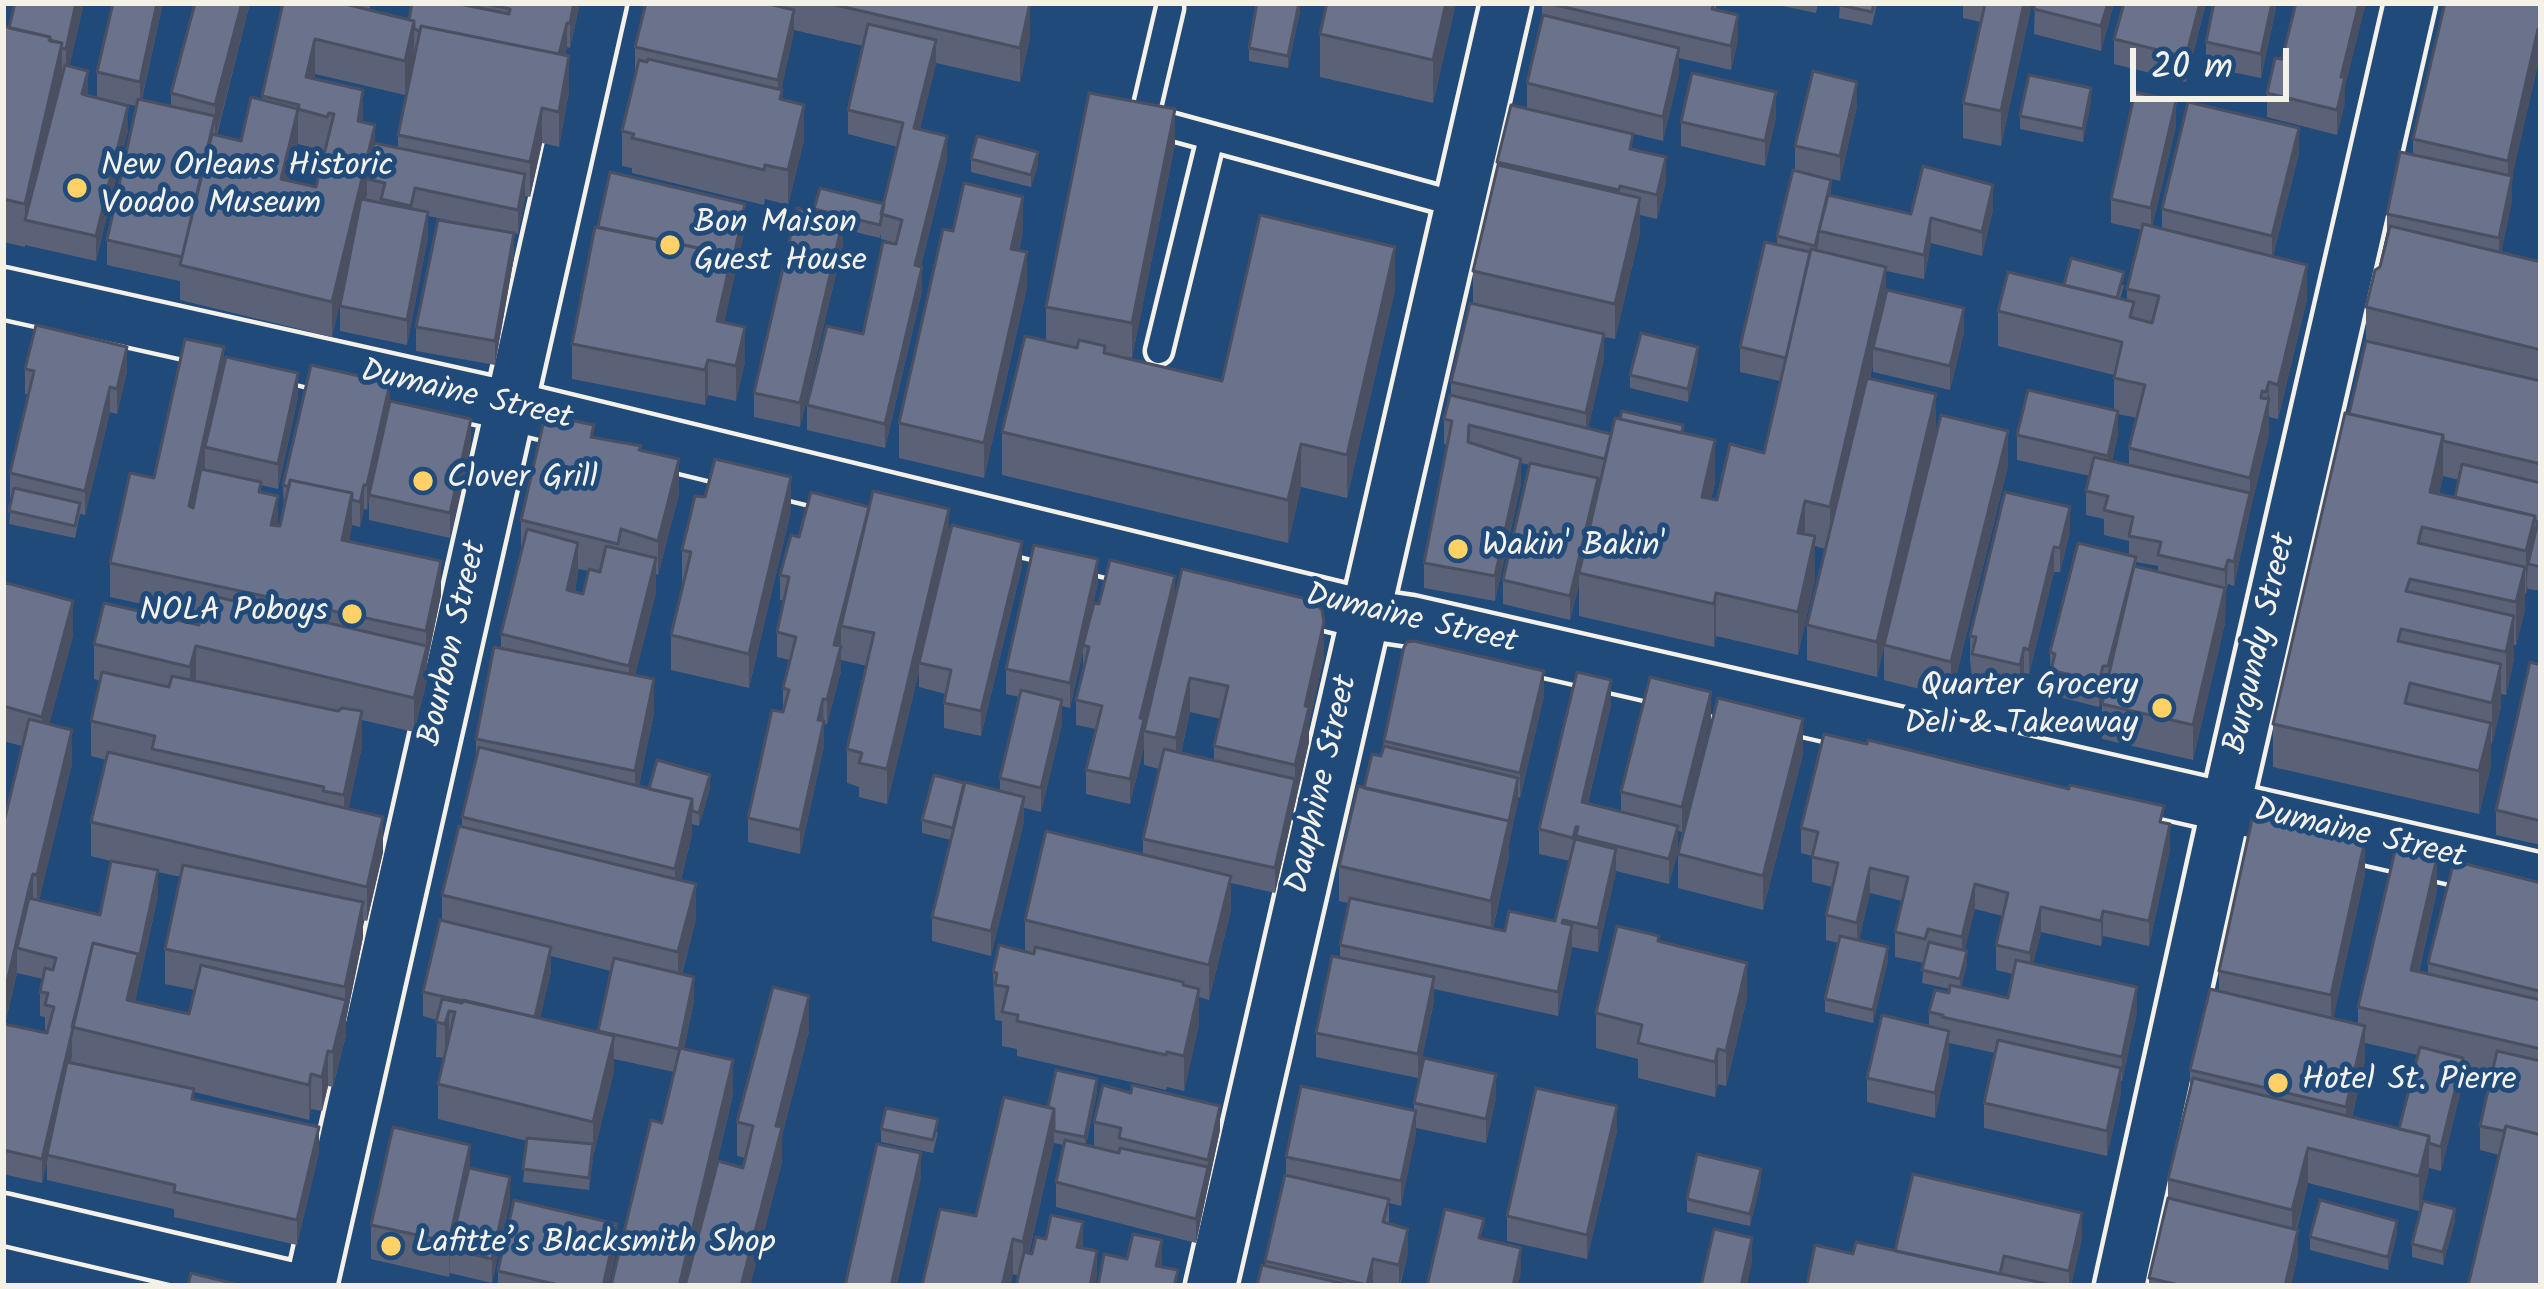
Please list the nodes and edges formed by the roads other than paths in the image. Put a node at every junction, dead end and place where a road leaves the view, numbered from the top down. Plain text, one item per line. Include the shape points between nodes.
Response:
1 (601, 3) edge
2 (1506, 3) edge
3 (2410, 3) edge
4 (1170, 8) dead end
5 (1211, 138) junction
6 (1460, 205) junction
7 (3, 293) edge
8 (1159, 351) dead end
9 (510, 406) junction
10 (1364, 614) junction
11 (2226, 806) junction
12 (2541, 879) edge
13 (3, 1219) edge
14 (288, 1286) edge
15 (311, 1286) edge
16 (1211, 1286) edge
17 (2120, 1286) edge

1 - 9 street, Bourbon Street
2 - 6 street, Dauphine Street
3 - 11 street, Burgundy Street
4 - 5 lane via 1144,119
5 - 6 lane
5 - 8 lane
6 - 10 street, Dauphine Street
7 - 9 street, Dumaine Street
9 - 10 street, Dumaine Street
9 - 15 street, Bourbon Street
10 - 11 street, Dumaine Street
10 - 16 street, Dauphine Street
11 - 12 street, Dumaine Street
11 - 17 street, Burgundy Street
13 - 14 street

